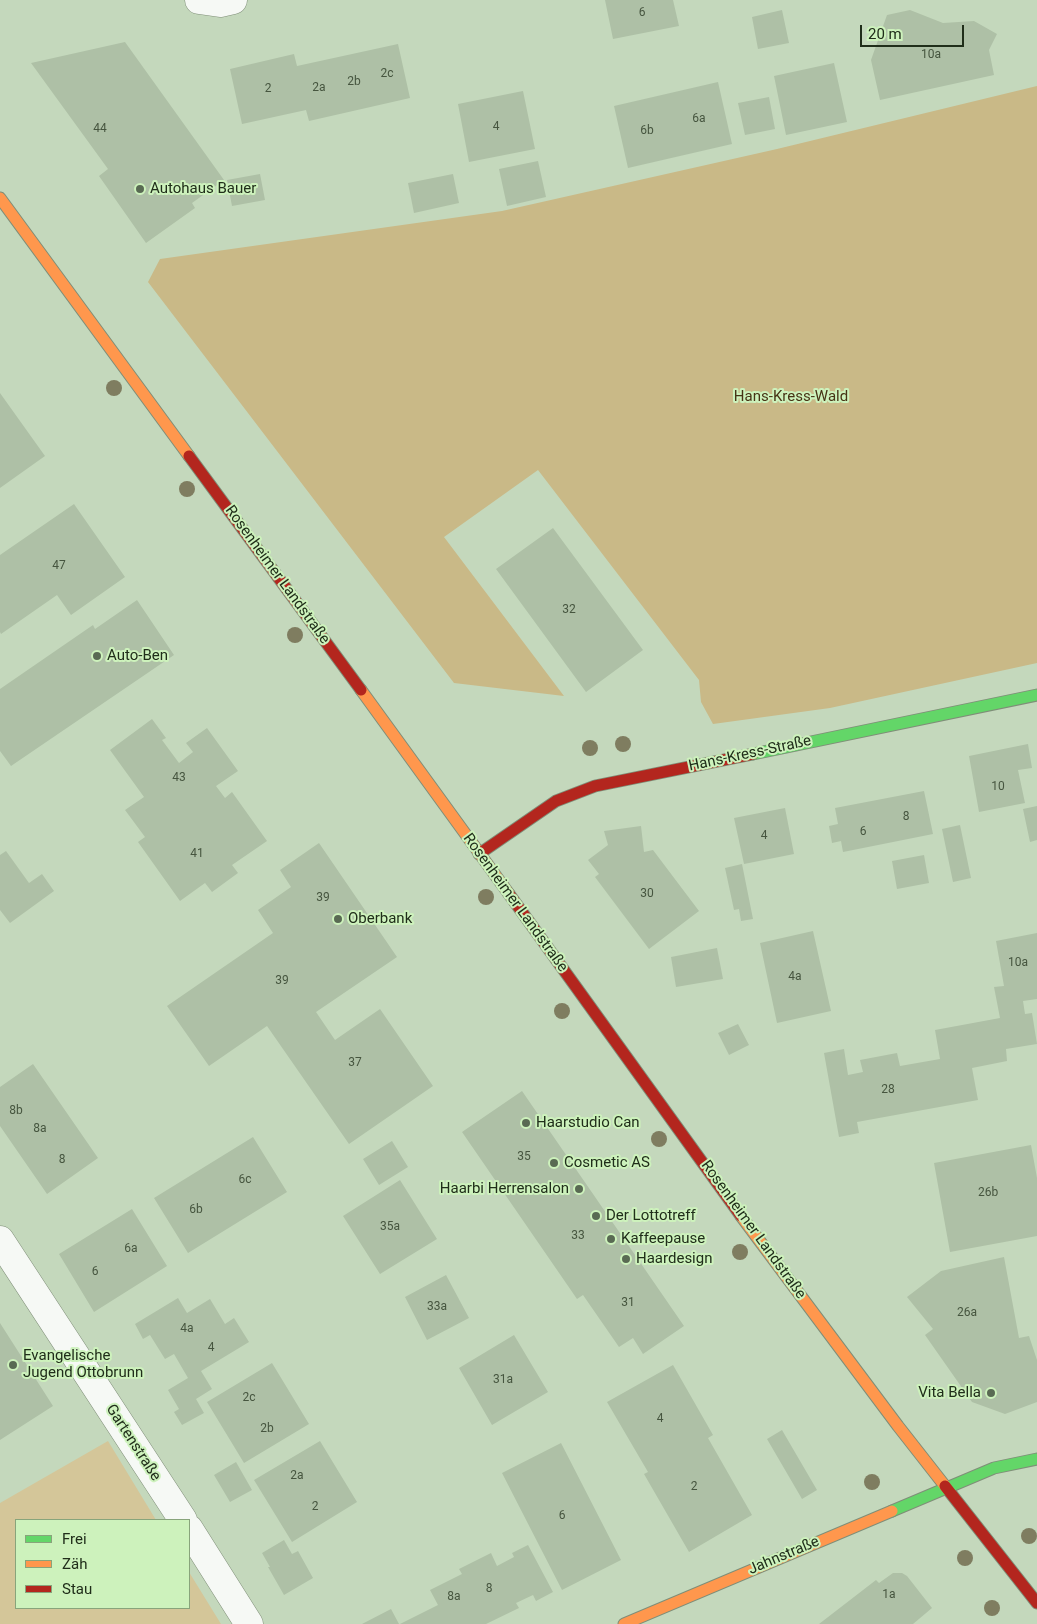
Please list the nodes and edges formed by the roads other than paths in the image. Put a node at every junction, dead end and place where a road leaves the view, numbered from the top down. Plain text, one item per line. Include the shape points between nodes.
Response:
1 (199, 0) edge
2 (234, 0) edge
3 (0, 198) edge
4 (1037, 696) edge
5 (479, 854) junction
6 (0, 1240) edge
7 (1037, 1459) edge
8 (945, 1488) junction
9 (182, 1519) edge
10 (190, 1531) edge
11 (1037, 1603) edge
12 (660, 1617) edge
13 (249, 1624) edge
14 (624, 1624) edge

1 - 2 street via 220,3
3 - 5 main road, Rosenheimer Landstraße
4 - 5 main road, Hans-Kress-Straße via 595,786 556,800
5 - 8 main road, Rosenheimer Landstraße via 736,1209
6 - 9 street, Gartenstraße
7 - 8 main road, Jahnstraße via 994,1468
8 - 11 main road, Rosenheimer Landstraße
8 - 12 main road, Jahnstraße
10 - 13 street
12 - 14 main road, Jahnstraße

